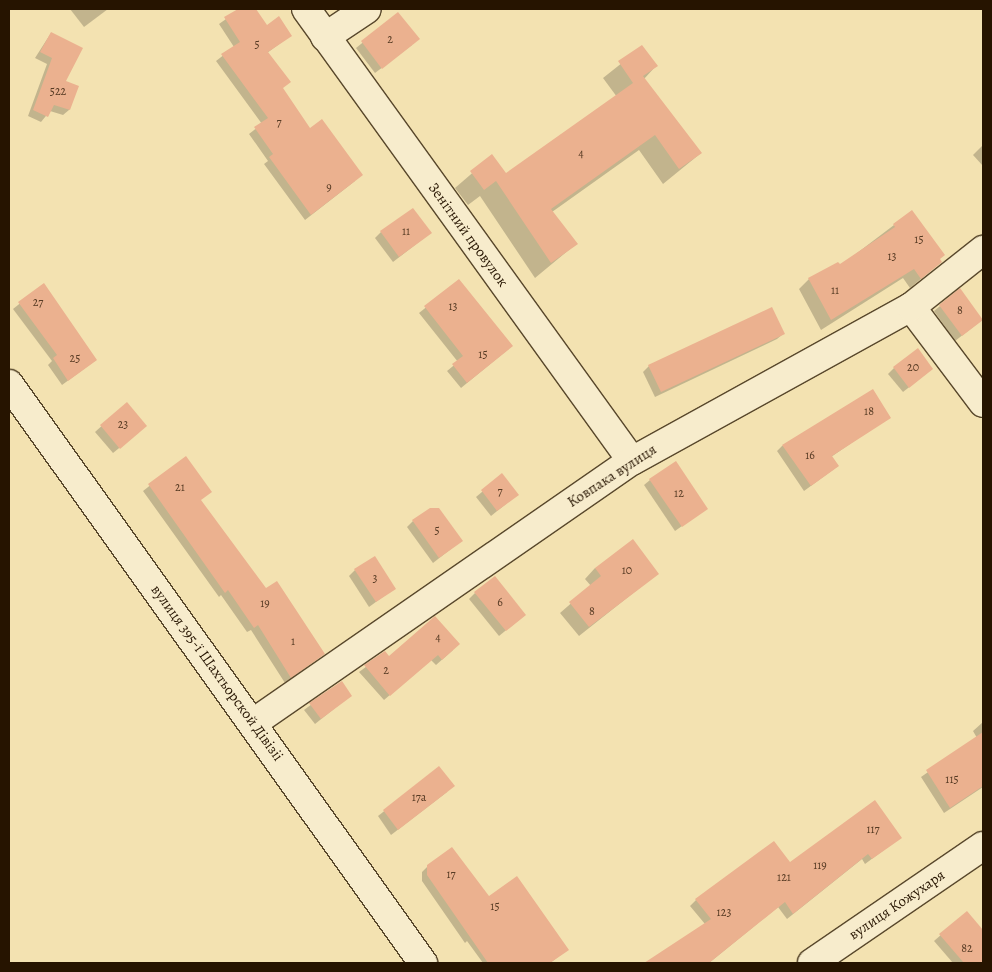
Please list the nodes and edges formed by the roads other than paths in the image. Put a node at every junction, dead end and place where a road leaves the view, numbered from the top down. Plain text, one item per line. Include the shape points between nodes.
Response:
1 (306, 9) edge
2 (367, 9) edge
3 (325, 37) junction
4 (983, 250) edge
5 (911, 307) junction
6 (9, 384) edge
7 (983, 403) edge
8 (632, 460) junction
9 (253, 723) junction
10 (983, 846) edge
11 (423, 963) edge
12 (812, 963) edge

1 - 3 street, Зенітний провулок
2 - 3 street
3 - 8 street, Зенітний провулок
4 - 5 street, Ковпака вулиця
5 - 7 street
5 - 8 street, Ковпака вулиця
6 - 9 street, вулиця 395-ї Шахтьорской Дівізіі
8 - 9 street, Ковпака вулиця
9 - 11 street, вулиця 395-ї Шахтьорской Дівізіі
10 - 12 street, вулиця Кожухаря

